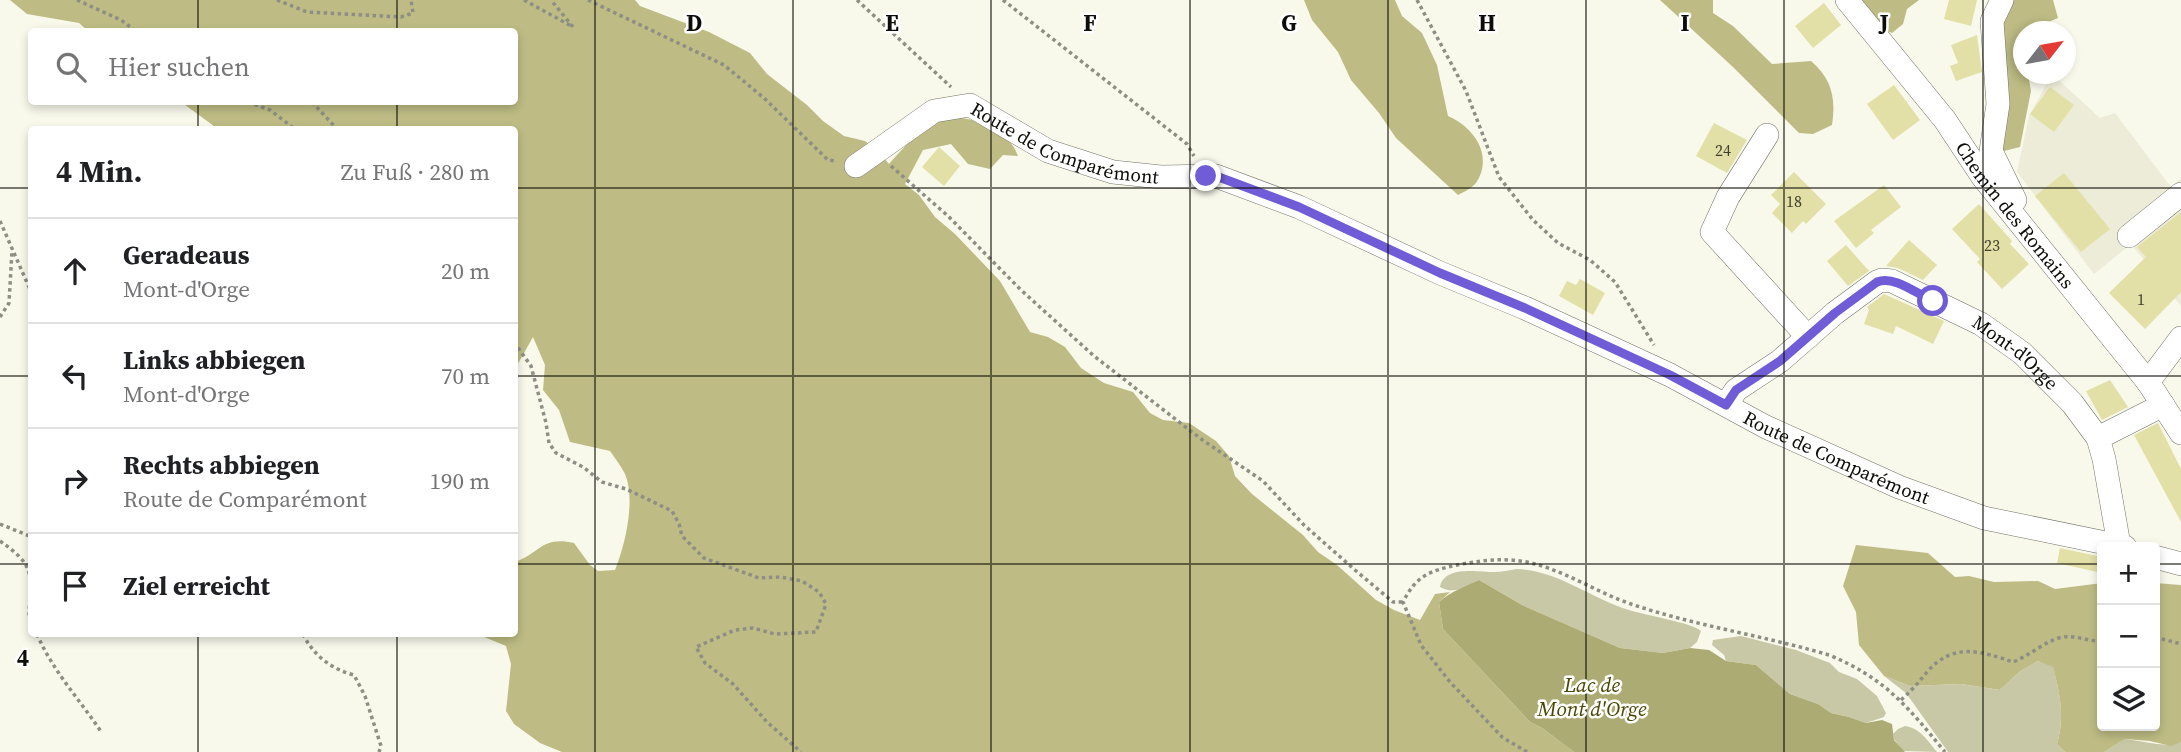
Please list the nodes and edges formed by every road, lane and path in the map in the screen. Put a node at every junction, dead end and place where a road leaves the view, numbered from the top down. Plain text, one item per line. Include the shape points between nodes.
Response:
1 (77, 0) edge
2 (277, 0) edge
3 (411, 0) edge
4 (524, 0) edge
5 (551, 0) edge
6 (588, 0) edge
7 (857, 0) edge
8 (1003, 0) edge
9 (1418, 0) edge
10 (1847, 0) edge
11 (2002, 0) edge
12 (132, 28) edge
13 (256, 105) edge
14 (315, 105) edge
15 (970, 105) junction
16 (291, 126) edge
17 (334, 126) edge
18 (1767, 135) dead end
19 (889, 164) dead end
20 (856, 166) joint
21 (1206, 176) junction
22 (2181, 194) edge
23 (0, 221) edge
24 (2129, 236) dead end
25 (2038, 243) junction
26 (12, 248) junction
27 (28, 284) edge
28 (0, 317) edge
29 (1808, 337) junction
30 (2181, 338) edge
31 (518, 348) edge
32 (1670, 375) junction
33 (2148, 382) junction
34 (1726, 405) junction
35 (2163, 405) junction
36 (2181, 433) edge
37 (2107, 449) junction
38 (0, 524) edge
39 (28, 535) edge
40 (0, 541) edge
41 (2101, 542) edge
42 (2121, 542) edge
43 (2160, 558) edge
44 (2181, 564) edge
45 (28, 569) edge
46 (1403, 602) junction
47 (38, 637) edge
48 (305, 637) edge
49 (2160, 638) edge
50 (2097, 642) edge
51 (2181, 644) edge
52 (1901, 701) junction
53 (102, 733) dead end
54 (379, 752) edge
55 (801, 752) edge
56 (1527, 752) edge
57 (1945, 752) edge

1 - 12 path
2 - 3 path via 307,12 401,17 413,13
4 - 5 path via 573,27
6 - 20 path via 724,65 828,160
7 - 15 path
8 - 21 path via 1187,144
9 - 32 path via 1466,91 1499,177 1533,220 1615,282
10 - 25 street, Chemin des Romains
11 - 25 street via 1992,22 1998,104 1991,151
13 - 16 path
14 - 17 path
15 - 20 street, Route de Comparémont via 934,111
15 - 21 street, Route de Comparémont via 1048,152 1113,172
18 - 29 street via 1712,232
19 - 46 path via 1094,356 1263,481 1354,570 1393,602
21 - 32 street, Route de Comparémont via 1299,207 1440,273 1563,315
22 - 24 street
23 - 26 path
25 - 33 street, Chemin des Romains
26 - 27 path
26 - 28 path via 9,303
29 - 34 street, Mont-d'Orge via 1736,390
29 - 37 street, Mont-d'Orge via 1877,282 1892,281 1981,324 2022,353 2072,403
30 - 33 street
31 - 55 path via 531,366 549,443 556,453 602,482 671,511 682,536 704,558 759,578 802,581 819,592 825,604 816,632 735,630 696,647 705,663 733,684
32 - 34 street, Route de Comparémont
33 - 35 street, Chemin des Romains
34 - 41 street, Route de Comparémont via 1845,465 1963,511
35 - 36 street, Chemin des Romains
35 - 37 street
37 - 42 street, Mont-d'Orge
38 - 39 path
40 - 45 path
43 - 44 street
46 - 52 path via 1416,580 1438,569 1492,560 1519,561 1542,566 1633,605 1829,654 1857,666
46 - 56 path via 1421,645 1450,682 1502,737
47 - 53 path
48 - 54 path via 335,670 354,675 365,696
49 - 51 path
50 - 52 path via 2057,638 2013,662 1965,650 1929,670
52 - 57 path

